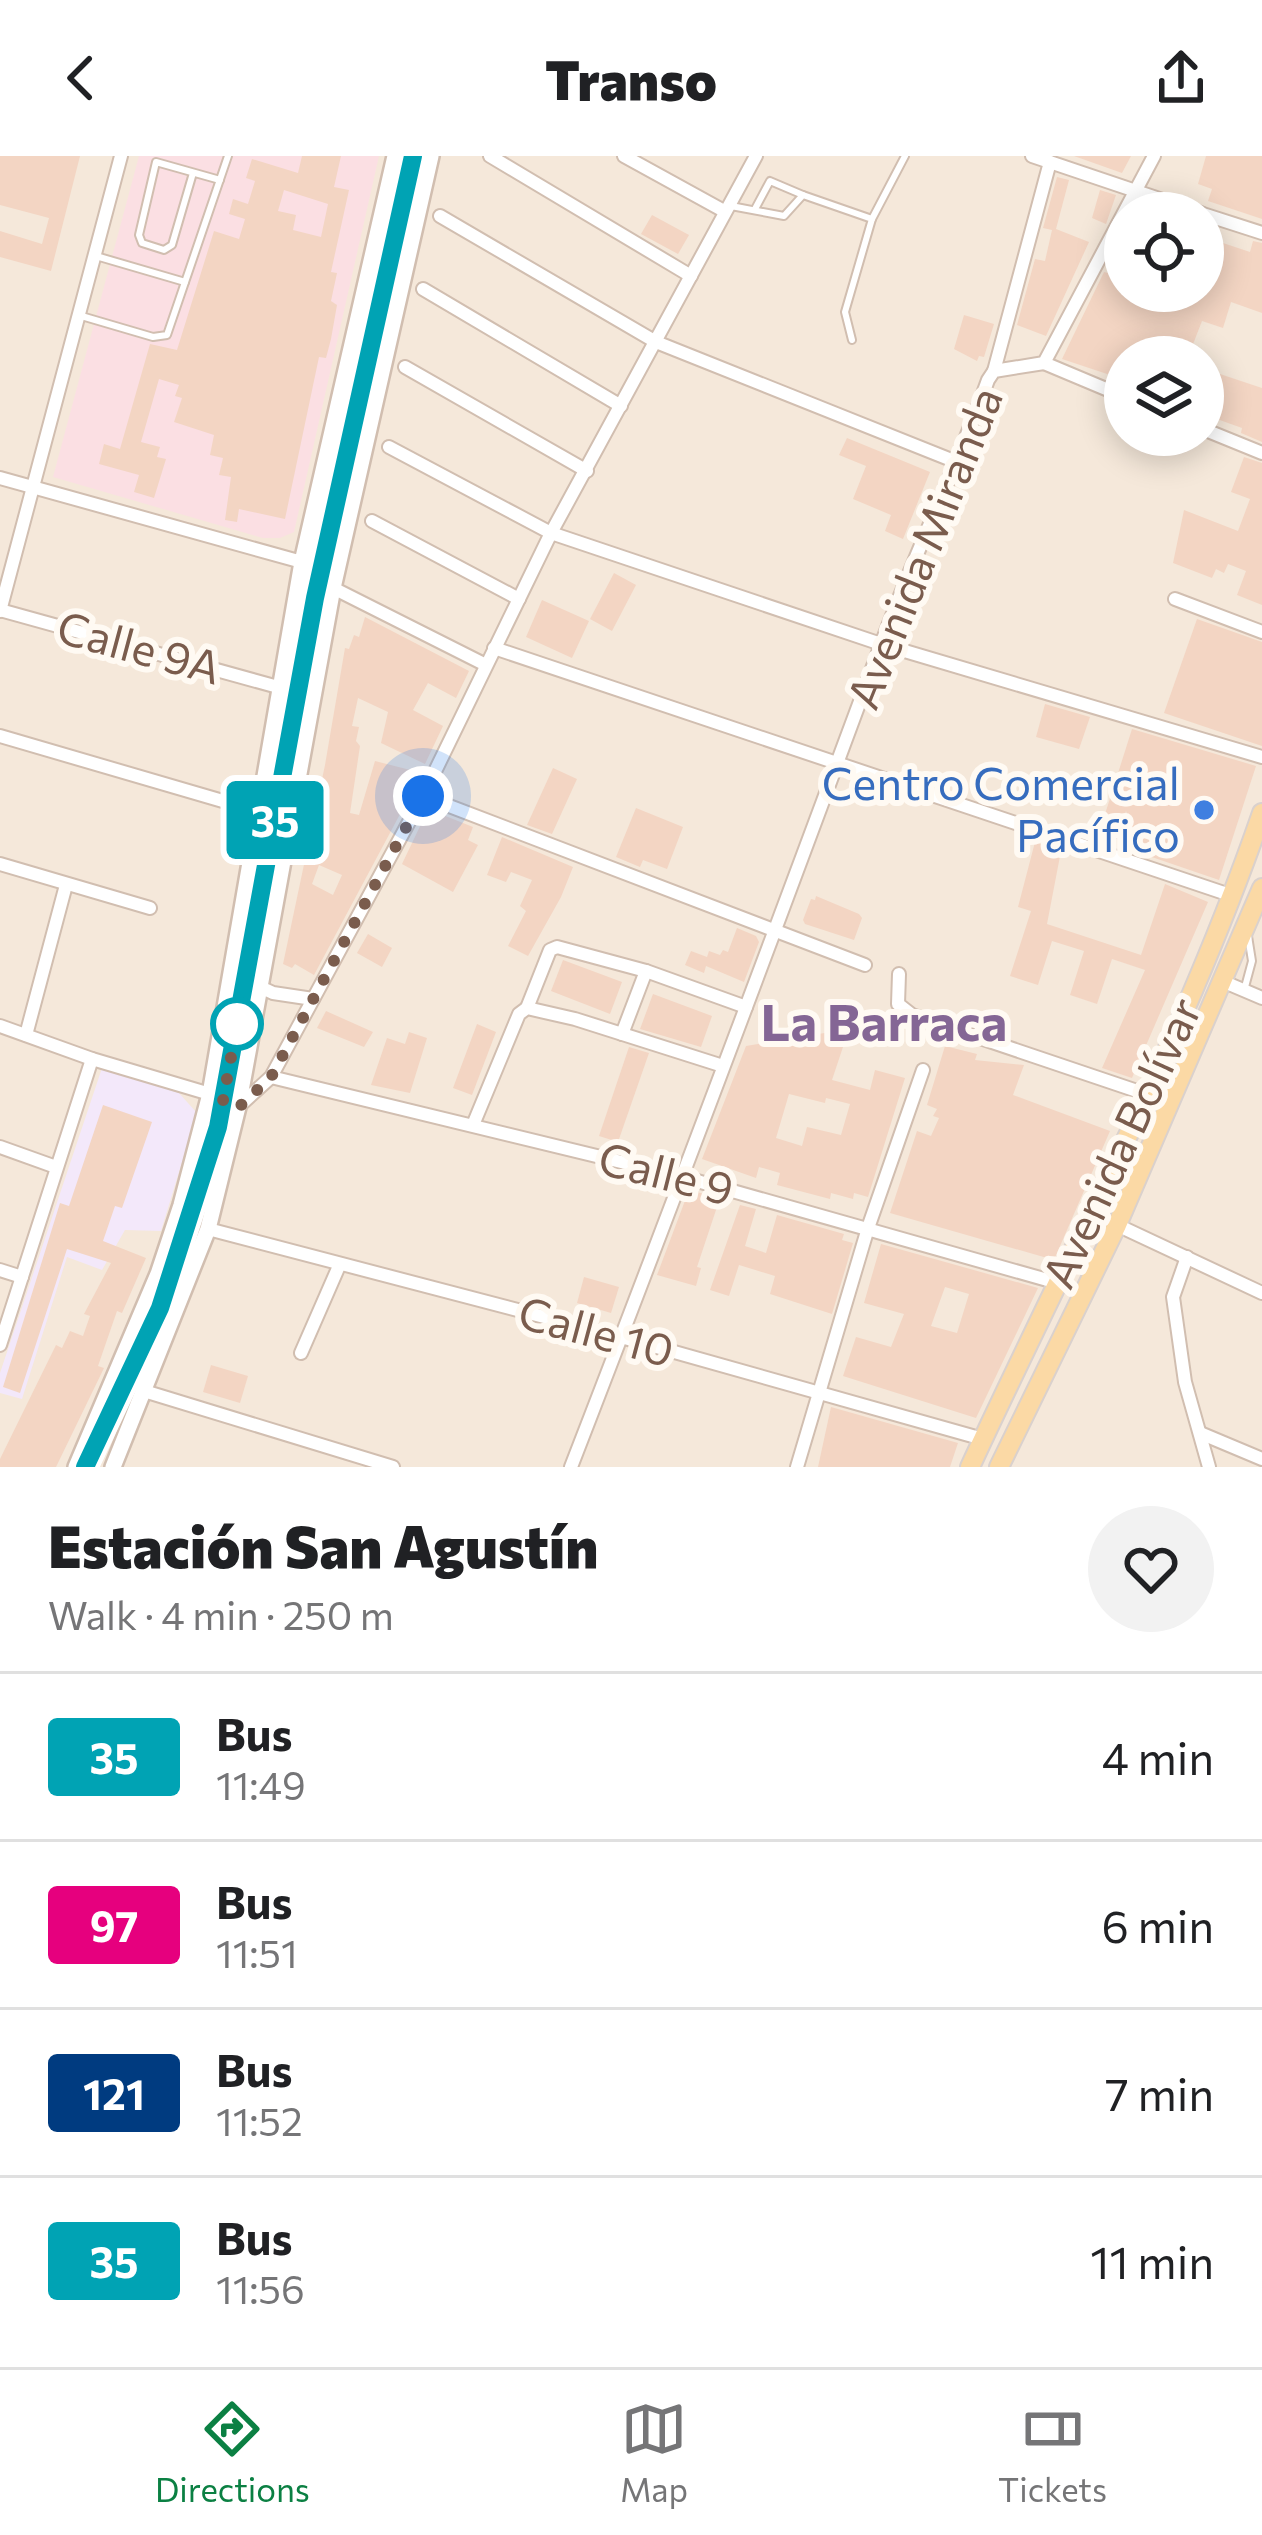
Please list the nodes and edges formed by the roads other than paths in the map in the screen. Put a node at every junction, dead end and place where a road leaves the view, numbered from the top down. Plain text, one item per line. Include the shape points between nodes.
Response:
1 (121, 156) edge
2 (229, 156) edge
3 (395, 156) edge
4 (413, 156) edge
5 (431, 156) edge
6 (490, 156) edge
7 (624, 156) edge
8 (756, 156) edge
9 (905, 156) edge
10 (1032, 156) edge
11 (1154, 156) edge
12 (1050, 161) junction
13 (193, 172) junction
14 (220, 180) junction
15 (1136, 192) joint
16 (803, 195) junction
17 (726, 208) junction
18 (754, 211) junction
19 (440, 216) dead end
20 (872, 219) junction
21 (1224, 220) edge
22 (1262, 233) edge
23 (1104, 251) edge
24 (94, 256) junction
25 (691, 276) junction
26 (185, 282) junction
27 (423, 289) dead end
28 (78, 315) junction
29 (852, 340) dead end
30 (656, 342) junction
31 (1044, 363) junction
32 (405, 367) dead end
33 (994, 370) junction
34 (1104, 388) edge
35 (621, 406) junction
36 (1224, 438) edge
37 (389, 447) dead end
38 (1262, 453) edge
39 (958, 463) junction
40 (587, 471) junction
41 (0, 478) edge
42 (32, 487) junction
43 (372, 521) dead end
44 (551, 533) junction
45 (302, 562) junction
46 (326, 583) junction
47 (519, 599) junction
48 (1175, 599) dead end
49 (0, 610) edge
50 (1262, 632) edge
51 (881, 644) junction
52 (494, 648) junction
53 (486, 665) junction
54 (278, 687) junction
55 (0, 736) edge
56 (1262, 757) edge
57 (837, 766) junction
58 (423, 796) junction
59 (257, 811) junction
60 (1262, 813) edge
61 (0, 864) edge
62 (66, 885) junction
63 (1262, 888) edge
64 (1233, 896) junction
65 (151, 908) dead end
66 (1245, 928) junction
67 (776, 931) junction
68 (865, 965) dead end
69 (646, 971) junction
70 (899, 974) dead end
71 (1222, 982) junction
72 (260, 987) junction
73 (1244, 991) junction
74 (1262, 998) edge
75 (313, 999) junction
76 (746, 1007) junction
77 (527, 1008) junction
78 (0, 1026) edge
79 (622, 1034) junction
80 (26, 1035) junction
81 (92, 1059) junction
82 (723, 1066) junction
83 (923, 1070) dead end
84 (271, 1077) junction
85 (1146, 1094) junction
86 (224, 1101) junction
87 (473, 1125) junction
88 (0, 1147) edge
89 (56, 1167) junction
90 (683, 1177) junction
91 (1117, 1225) junction
92 (868, 1228) junction
93 (208, 1229) junction
94 (1187, 1257) junction
95 (339, 1266) junction
96 (0, 1270) edge
97 (22, 1277) junction
98 (1058, 1283) junction
99 (1262, 1294) edge
100 (621, 1337) junction
101 (0, 1345) edge
102 (301, 1353) dead end
103 (144, 1391) junction
104 (821, 1392) junction
105 (1200, 1433) junction
106 (983, 1439) junction
107 (1262, 1460) edge
108 (355, 1462) edge
109 (81, 1467) edge
110 (113, 1467) edge
111 (393, 1467) edge
112 (571, 1467) edge
113 (797, 1467) edge
114 (970, 1467) edge
115 (999, 1467) edge
116 (1209, 1467) edge

1 - 24 street
2 - 14 lane
3 - 45 street
4 - 46 lane
5 - 46 street
6 - 25 street
7 - 17 street
8 - 17 street
9 - 20 lane
10 - 12 street
11 - 15 street, Avenida Miranda
12 - 15 street
12 - 33 street
13 - 13 lane via 156,162 142,243 172,245
13 - 14 lane
14 - 26 lane
16 - 18 lane via 788,215
16 - 18 lane via 770,181
16 - 20 lane
17 - 18 lane
17 - 25 street
19 - 30 street
20 - 29 lane via 845,312
21 - 22 street
23 - 31 street, Avenida Miranda
24 - 26 lane
24 - 28 street
25 - 30 street
26 - 28 lane via 161,338
27 - 35 street
28 - 42 street
30 - 35 street
30 - 39 street
31 - 33 street, Avenida Miranda
31 - 34 street
32 - 40 street
33 - 39 street, Avenida Miranda
35 - 40 street
36 - 38 street
37 - 44 street
39 - 51 street, Avenida Miranda
40 - 44 street
41 - 42 street
42 - 45 street
42 - 49 street
43 - 47 street
44 - 47 street
44 - 51 street
45 - 46 street
45 - 54 street
46 - 53 street
46 - 72 street
46 - 86 lane
47 - 52 street
48 - 50 street
49 - 54 street, Calle 9A
51 - 56 street
51 - 57 street, Avenida Miranda
52 - 53 street
52 - 57 street
53 - 58 street
54 - 59 street
55 - 59 street
57 - 64 street
57 - 67 street, Avenida Miranda
58 - 67 street
58 - 75 street
59 - 86 street
60 - 64 main road, Avenida Bolívar
61 - 62 street
62 - 65 street
62 - 80 street
63 - 66 main road, Avenida Bolívar
64 - 85 main road, Avenida Bolívar
66 - 71 main road, Avenida Bolívar
66 - 73 lane via 1252,961
67 - 68 street
67 - 76 street, Avenida Miranda
69 - 76 street
69 - 77 street via 556,946
69 - 79 street
70 - 85 street via 898,1004 912,1015
71 - 73 street
71 - 91 main road, Avenida Bolívar
72 - 75 street
72 - 86 street
73 - 74 street
75 - 84 street
76 - 82 street, Avenida Miranda
77 - 79 street
77 - 87 street
78 - 80 street
79 - 82 street
80 - 81 street
81 - 86 street
81 - 89 street
82 - 90 street, Avenida Miranda
83 - 92 street
84 - 86 street
84 - 87 street, Calle 9
85 - 98 main road, Avenida Bolívar
86 - 93 street
86 - 109 street
87 - 90 street, Calle 9
88 - 89 street
89 - 97 street
90 - 92 street, Calle 9
90 - 100 street, Avenida Miranda
91 - 94 street
91 - 115 main road, Avenida Bolívar
92 - 98 street, Calle 9
92 - 104 street
93 - 95 street, Calle 10
93 - 103 street
94 - 99 street
94 - 105 street via 1173,1297
95 - 100 street, Calle 10
95 - 102 street
96 - 97 street
97 - 101 street
98 - 106 main road, Avenida Bolívar
100 - 104 street, Calle 10
100 - 112 street, Avenida Miranda
103 - 108 street
103 - 110 street
104 - 106 street, Calle 10
104 - 113 street
105 - 107 street
105 - 116 street
106 - 114 main road, Avenida Bolívar
108 - 111 street

